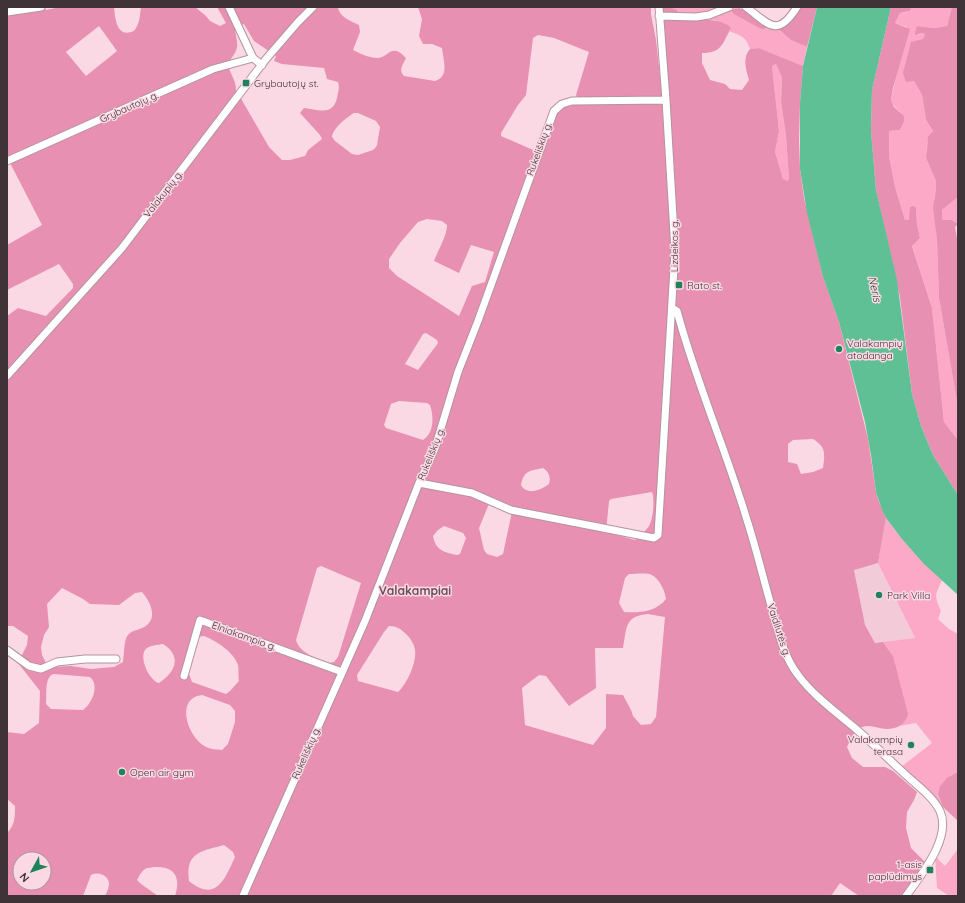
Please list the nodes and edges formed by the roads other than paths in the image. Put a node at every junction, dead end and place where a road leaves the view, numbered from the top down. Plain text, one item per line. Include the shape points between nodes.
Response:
1 (41, 7) edge
2 (229, 7) edge
3 (313, 7) edge
4 (659, 7) edge
5 (729, 7) edge
6 (746, 7) edge
7 (797, 7) edge
8 (7, 12) edge
9 (659, 16) junction
10 (254, 58) junction
11 (262, 65) junction
12 (666, 100) junction
13 (7, 161) edge
14 (672, 308) junction
15 (7, 376) edge
16 (419, 483) junction
17 (7, 650) edge
18 (116, 659) dead end
19 (342, 672) junction
20 (184, 676) dead end
21 (242, 896) edge
22 (906, 896) edge

1 - 8 street
2 - 10 street
3 - 11 street, Valakupių g.
4 - 9 street, Lizdeikos g.
5 - 9 street via 696,17
6 - 7 street via 772,26 781,26 791,18
9 - 12 street, Lizdeikos g.
10 - 11 street
10 - 13 street, Grybautojų g. via 213,69
11 - 15 street, Valakupių g. via 122,248
12 - 14 street, Lizdeikos g. via 675,251
12 - 16 street, Rukeliškių g. via 572,101 562,104 554,111 458,372 435,448
14 - 16 street, Lizdeikos g. via 659,533 654,538 510,510 472,493
14 - 22 street, Vaidilutės g. via 677,311 698,379 735,481 781,641 791,665 821,701 872,743 926,794 939,810 942,834 939,843
16 - 19 street, Rukeliškių g.
17 - 18 street via 29,666 41,669 58,662
19 - 20 street, Elniakampio g. via 200,620
19 - 21 street, Rukeliškių g.

